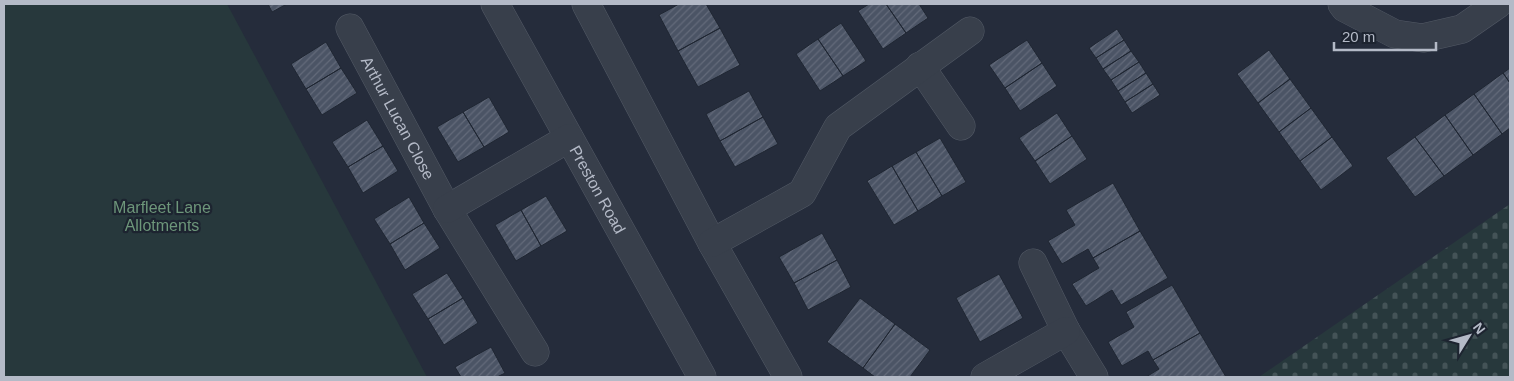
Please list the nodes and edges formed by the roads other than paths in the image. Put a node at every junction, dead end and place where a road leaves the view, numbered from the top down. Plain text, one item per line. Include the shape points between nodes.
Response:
1 (495, 4) edge
2 (586, 4) edge
3 (1342, 4) edge
4 (1498, 4) edge
5 (350, 28) dead end
6 (970, 31) dead end
7 (920, 66) junction
8 (961, 126) dead end
9 (569, 138) junction
10 (446, 209) junction
11 (712, 243) junction
12 (1033, 264) dead end
13 (1066, 331) junction
14 (535, 352) dead end
15 (702, 377) edge
16 (788, 377) edge
17 (985, 377) edge
18 (1094, 377) edge

1 - 9 street, Preston Road
2 - 11 street
3 - 4 street via 1395,34 1423,38 1462,29
5 - 10 street, Arthur Lucan Close
6 - 7 street
7 - 8 street
7 - 11 street via 838,127 802,193
9 - 10 street
9 - 15 street, Preston Road
10 - 14 street, Arthur Lucan Close
11 - 16 street
12 - 13 street
13 - 17 street
13 - 18 street

